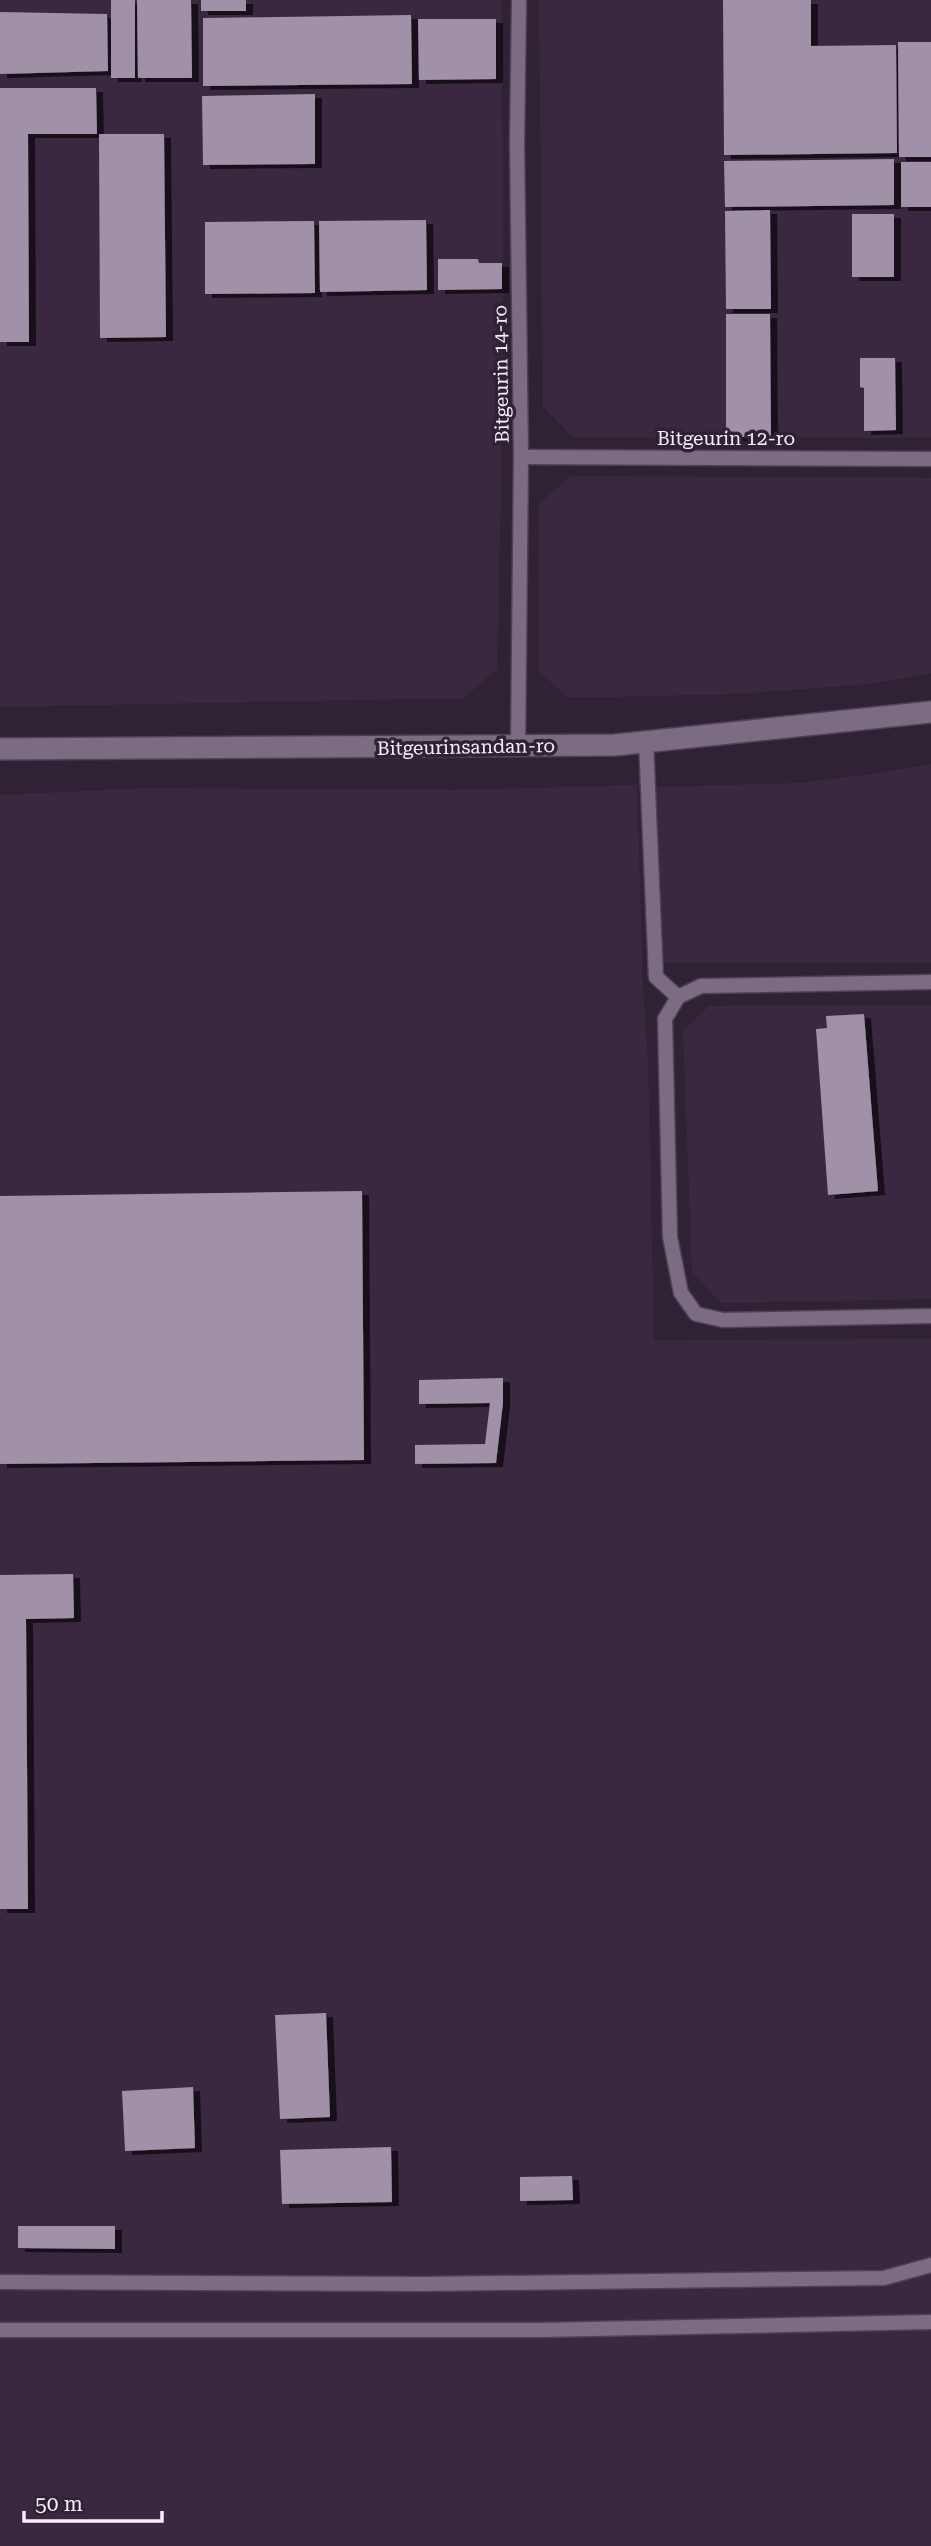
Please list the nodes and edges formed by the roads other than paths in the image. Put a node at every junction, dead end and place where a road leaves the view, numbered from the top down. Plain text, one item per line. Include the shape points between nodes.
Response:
1 (519, 0) edge
2 (522, 457) junction
3 (931, 458) edge
4 (931, 712) edge
5 (646, 741) junction
6 (518, 747) junction
7 (0, 749) edge
8 (931, 982) edge
9 (678, 997) junction
10 (931, 1316) edge
11 (931, 2266) edge
12 (0, 2282) edge
13 (931, 2322) edge
14 (0, 2330) edge

1 - 2 street, Bitgeurin 14-ro
2 - 3 street, Bitgeurin 12-ro
2 - 6 street, Bitgeurin 14-ro
4 - 5 street, Bitgeurinsandan-ro
5 - 6 street, Bitgeurinsandan-ro
5 - 9 street via 656,977
6 - 7 street, Bitgeurinsandan-ro
8 - 9 street via 702,986
9 - 10 street via 665,1019 670,1237 681,1293 696,1314 723,1320
11 - 12 street via 884,2278 423,2284
13 - 14 street via 541,2330

